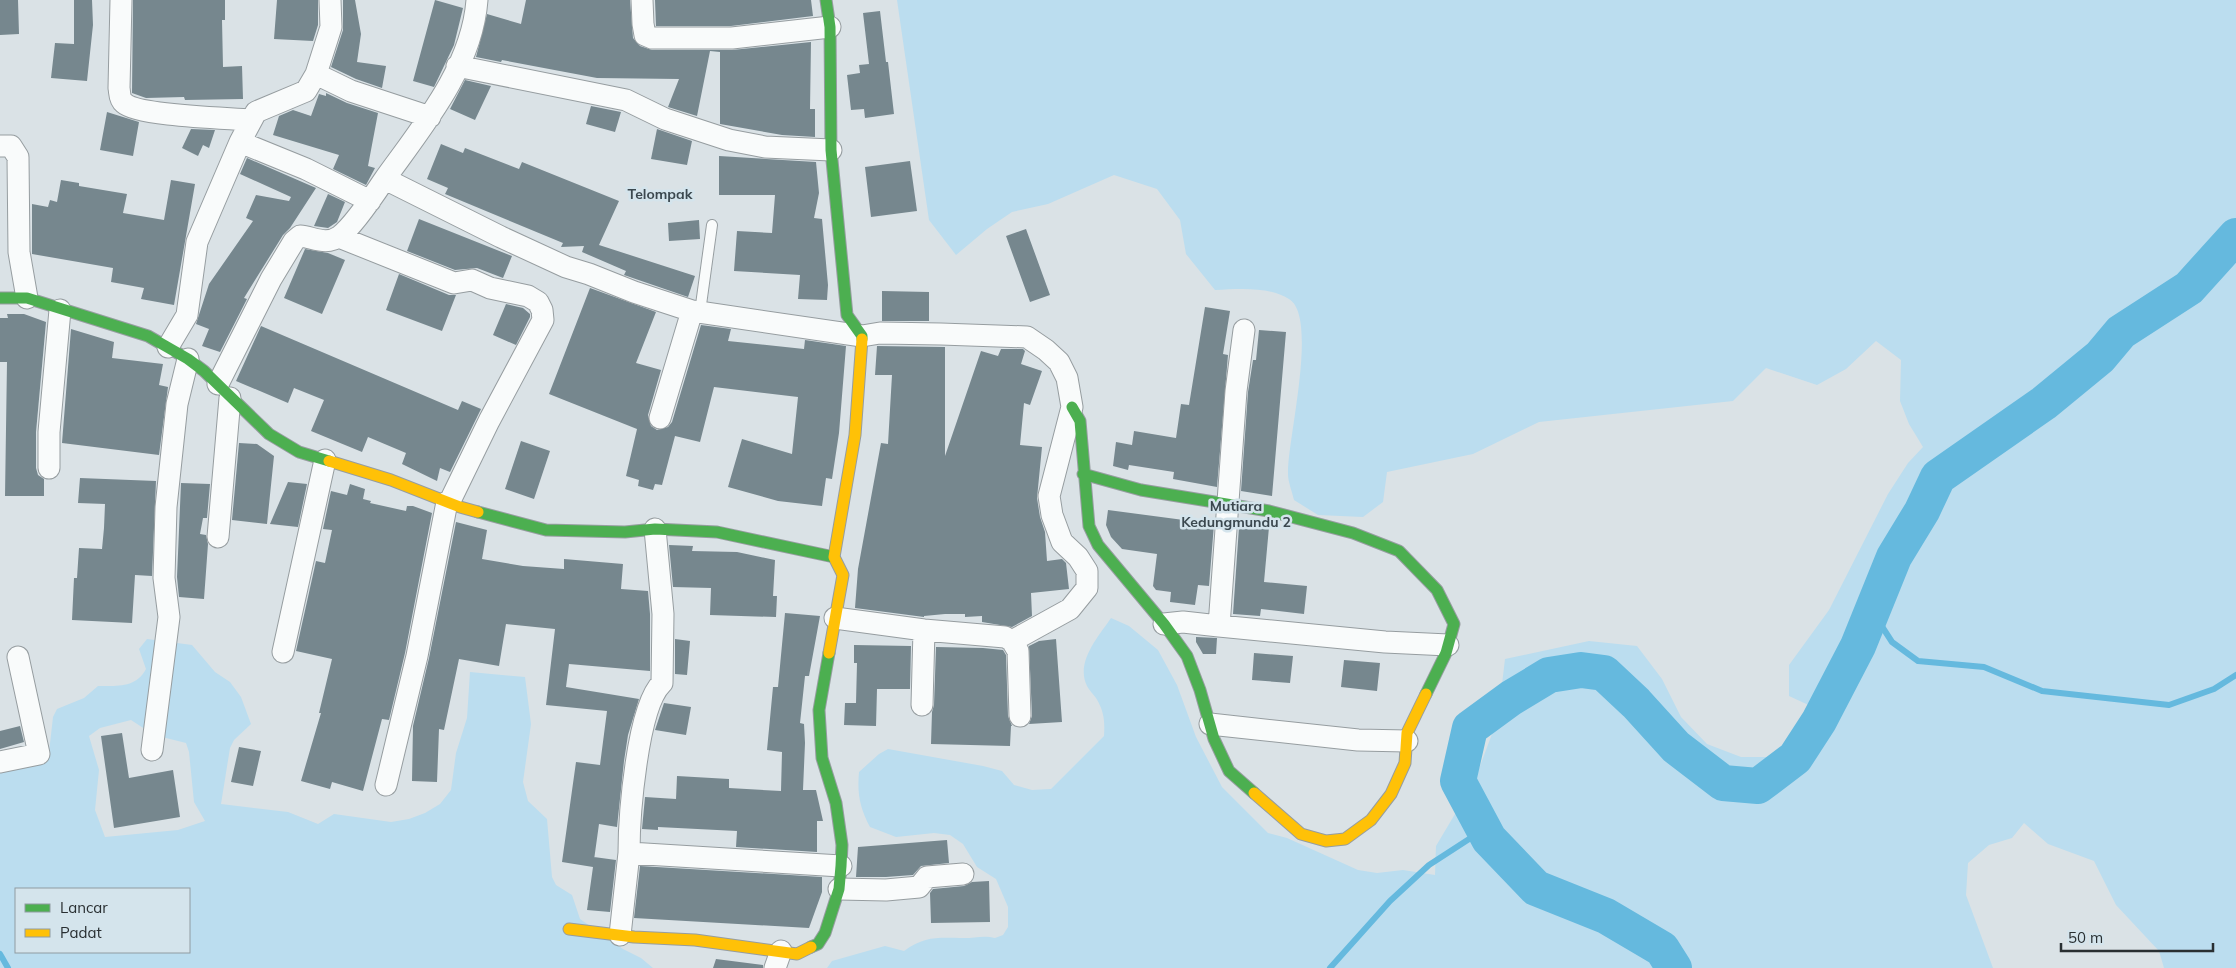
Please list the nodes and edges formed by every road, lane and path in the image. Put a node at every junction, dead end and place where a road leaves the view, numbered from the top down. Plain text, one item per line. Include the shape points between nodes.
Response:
1 (121, 0) edge
2 (330, 0) edge
3 (477, 0) edge
4 (642, 0) edge
5 (826, 0) edge
6 (830, 27) junction
7 (457, 66) junction
8 (316, 74) junction
9 (430, 117) junction
10 (250, 120) junction
11 (240, 142) junction
12 (0, 146) edge
13 (831, 150) junction
14 (385, 179) junction
15 (370, 201) junction
16 (712, 224) dead end
17 (339, 237) junction
18 (0, 298) edge
19 (27, 298) junction
20 (60, 310) junction
21 (696, 311) junction
22 (1244, 330) dead end
23 (862, 336) junction
24 (168, 347) junction
25 (188, 359) junction
26 (224, 391) junction
27 (1072, 407) junction
28 (660, 418) dead end
29 (325, 460) junction
30 (49, 468) dead end
31 (1082, 474) junction
32 (448, 502) junction
33 (1229, 506) junction
34 (655, 529) junction
35 (218, 537) dead end
36 (834, 557) junction
37 (835, 618) junction
38 (1164, 624) junction
39 (1219, 626) junction
40 (924, 630) junction
41 (1012, 641) junction
42 (1448, 645) junction
43 (283, 652) dead end
44 (18, 656) dead end
45 (922, 705) dead end
46 (1020, 716) dead end
47 (1210, 724) junction
48 (1406, 741) junction
49 (152, 750) dead end
50 (0, 762) edge
51 (386, 786) dead end
52 (629, 853) junction
53 (842, 866) junction
54 (963, 874) dead end
55 (840, 889) junction
56 (569, 929) dead end
57 (620, 935) junction
58 (778, 960) edge

1 - 10 street via 119,88 124,103 166,113
2 - 8 street via 331,27
3 - 7 street via 470,37
4 - 6 street via 645,35 652,38 732,38
5 - 6 street
6 - 13 street
7 - 9 street
7 - 13 street via 626,100 665,119 729,140 765,147
8 - 9 street via 351,91
8 - 10 street via 306,91 256,112
9 - 14 street
10 - 11 street
11 - 15 street via 306,169
11 - 24 street via 197,242 187,315
12 - 19 street via 11,146 18,157 20,252
13 - 23 street via 847,315
14 - 15 street
14 - 21 street via 566,268
15 - 17 street
16 - 21 lane
17 - 26 street via 321,242 300,236 294,241 271,279
17 - 32 street via 454,283 472,280 490,288 528,296 538,302 542,310 543,320
18 - 19 street
19 - 20 street
20 - 24 street via 148,336
20 - 30 street via 49,432
21 - 23 street
21 - 28 street
22 - 33 street via 1236,391
23 - 27 street via 880,333 1027,337 1059,362 1067,378
23 - 36 street via 855,435
24 - 25 street
25 - 26 street
25 - 49 street via 177,404 166,507 164,578 169,617
26 - 29 street via 270,434 299,452
26 - 35 street
27 - 31 street via 1080,421
27 - 41 street via 1049,496 1062,542 1087,571 1087,588 1070,608
29 - 32 street
29 - 43 street
31 - 33 street via 1141,490
31 - 38 street via 1089,526 1098,545
32 - 34 street via 546,530 625,532
32 - 51 street via 417,656
33 - 39 street
33 - 42 street via 1269,511 1353,534 1398,552 1437,590 1454,624
34 - 36 street via 716,532
34 - 52 street via 663,614 662,683 654,690 642,731 629,826
36 - 37 street via 843,575
37 - 40 street
37 - 53 street via 819,710 822,758 836,804
38 - 39 street via 1184,622
38 - 47 street via 1187,656
39 - 42 street
40 - 41 street via 1005,637
40 - 45 street
41 - 46 street via 1018,651
42 - 48 street
44 - 50 street via 39,754
47 - 48 street via 1358,740
47 - 48 street via 1229,771 1301,834 1326,841 1345,839 1371,820 1391,794 1405,763
52 - 53 street
52 - 57 street
53 - 55 street
54 - 55 street via 927,878 919,887
55 - 58 street via 818,944
56 - 57 street
57 - 58 street via 694,940

